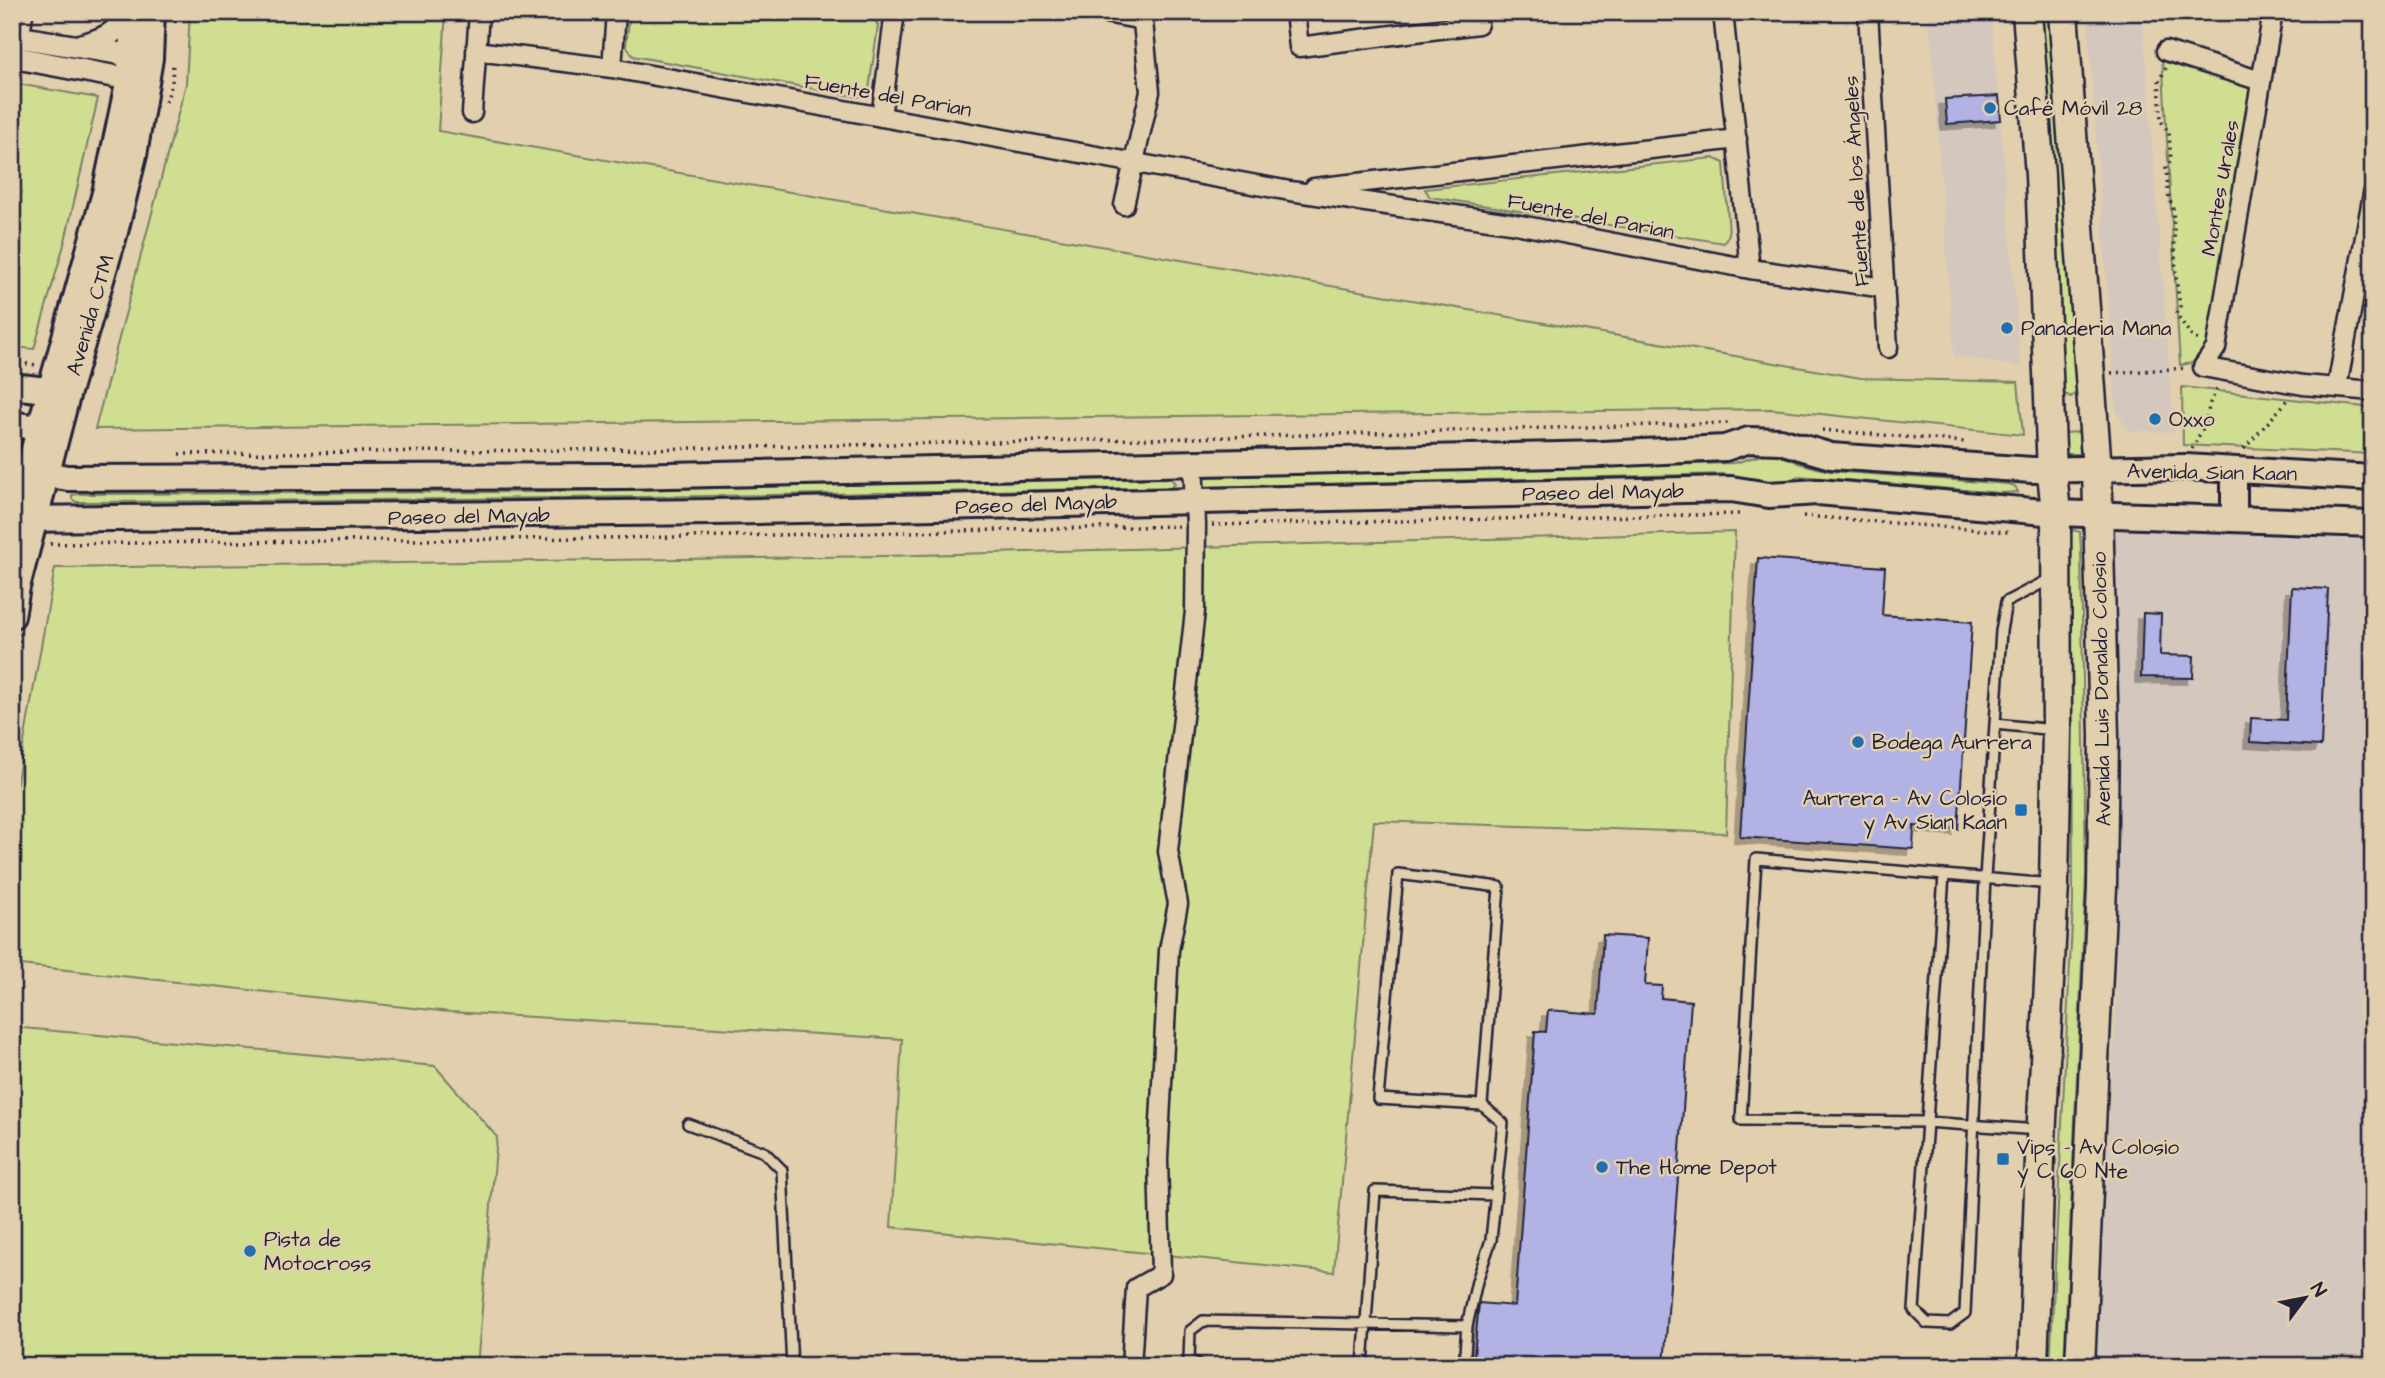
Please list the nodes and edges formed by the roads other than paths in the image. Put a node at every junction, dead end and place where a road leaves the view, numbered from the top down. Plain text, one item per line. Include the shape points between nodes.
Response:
1 (28, 12) edge
2 (129, 12) edge
3 (134, 12) edge
4 (152, 12) edge
5 (479, 12) edge
6 (616, 12) edge
7 (895, 12) edge
8 (1100, 12) edge
9 (1295, 12) edge
10 (1723, 12) edge
11 (1868, 12) edge
12 (2027, 12) edge
13 (2063, 12) edge
14 (2273, 12) edge
15 (1142, 16) edge
16 (1435, 21) edge
17 (1478, 24) dead end
18 (79, 45) junction
19 (17, 48) edge
20 (476, 51) junction
21 (2170, 52) road end
22 (611, 68) junction
23 (139, 69) junction
24 (2261, 81) junction
25 (472, 113) dead end
26 (881, 117) junction
27 (1737, 139) junction
28 (1133, 164) junction
29 (1290, 191) junction
30 (2373, 194) edge
31 (1124, 205) dead end
32 (1750, 269) junction
33 (1885, 288) junction
34 (1888, 348) dead end
35 (12, 386) edge
36 (2337, 387) junction
37 (58, 391) junction
38 (2373, 391) edge
39 (12, 424) edge
40 (48, 429) junction
41 (1193, 463) junction
42 (2097, 470) junction
43 (2234, 470) junction
44 (2052, 472) junction
45 (37, 473) junction
46 (2373, 478) edge
47 (1195, 499) junction
48 (2056, 513) junction
49 (2097, 514) junction
50 (2234, 519) junction
51 (21, 522) edge
52 (2373, 524) edge
53 (2055, 577) junction
54 (12, 615) edge
55 (1995, 724) junction
56 (2057, 730) junction
57 (1944, 875) junction
58 (1985, 878) junction
59 (2054, 884) junction
60 (1482, 1105) junction
61 (1926, 1122) junction
62 (688, 1124) dead end
63 (1975, 1126) junction
64 (2041, 1130) junction
65 (1495, 1195) junction
66 (1366, 1326) junction
67 (1467, 1326) junction
68 (792, 1366) edge
69 (1131, 1366) edge
70 (1202, 1366) edge
71 (1363, 1366) edge
72 (1464, 1366) edge
73 (2033, 1366) edge
74 (2080, 1366) edge

1 - 19 lane
2 - 18 street via 105,39
3 - 23 main road, Avenida CTM
4 - 23 main road, Avenida CTM
5 - 20 street
6 - 22 street
7 - 26 street
8 - 15 street
9 - 16 street via 1299,47
10 - 27 street
11 - 33 street, Fuente de los Ángeles
12 - 44 main road, Avenida Luis Donaldo Colosio via 2040,175
13 - 42 main road, Avenida Luis Donaldo Colosio
14 - 24 street, Montes Urales
15 - 28 street via 1150,92
16 - 17 street
18 - 19 street
18 - 23 street
19 - 23 street
20 - 22 street, Fuente del Parian
20 - 25 street
21 - 24 street
22 - 26 street, Fuente del Parian
23 - 37 main road, Avenida CTM via 134,155 118,219
24 - 36 street, Montes Urales via 2216,348 2203,367
26 - 28 street, Fuente del Parian
27 - 29 street, Fuente del Parian
27 - 32 street
28 - 29 street, Fuente del Parian
28 - 31 street
29 - 32 street, Fuente del Parian via 1510,223
30 - 36 street
32 - 33 street, Fuente del Parian
33 - 34 street, Fuente de los Ángeles
35 - 37 main road
36 - 38 street
37 - 40 main road, Avenida CTM
39 - 40 main road
40 - 45 main road, Avenida CTM
41 - 44 main road, Paseo del Mayab via 1602,454 1726,448 1749,440 1780,441 1831,456
41 - 45 main road, Paseo del Mayab via 624,476 164,479 68,478
41 - 47 street
42 - 43 main road, Avenida Sian Kaan
42 - 44 main road, Avenida Sian Kaan
42 - 49 main road, Avenida Luis Donaldo Colosio
43 - 46 main road, Avenida Sian Kaan
43 - 50 main road
44 - 48 main road, Avenida Luis Donaldo Colosio
45 - 51 main road, Avenida CTM
47 - 48 main road, Paseo del Mayab via 1731,489
47 - 51 main road, Paseo del Mayab via 699,513
47 - 69 street via 1195,611 1168,851 1178,904 1169,950 1158,1158 1161,1274 1136,1287
48 - 49 main road
48 - 53 main road, Avenida Luis Donaldo Colosio
49 - 50 main road
49 - 74 main road, Avenida Luis Donaldo Colosio via 2105,736 2102,887
50 - 52 main road
51 - 54 main road, Avenida CTM
53 - 55 lane via 2006,602
53 - 56 main road, Avenida Luis Donaldo Colosio
55 - 56 lane
55 - 58 lane
56 - 59 main road, Avenida Luis Donaldo Colosio
57 - 58 lane
57 - 61 lane
57 - 61 lane via 1756,859 1741,1120
58 - 59 lane
58 - 63 lane
59 - 64 main road, Avenida Luis Donaldo Colosio
60 - 60 lane via 1378,1099 1398,874 1499,887
60 - 65 lane via 1503,1123
61 - 63 lane
61 - 63 lane via 1914,1310 1927,1323 1950,1324 1965,1313
62 - 68 lane via 764,1152 782,1170
63 - 64 lane
64 - 73 main road, Avenida Luis Donaldo Colosio
65 - 66 lane via 1375,1191
65 - 67 lane via 1491,1240
66 - 67 lane
66 - 70 lane via 1203,1321 1190,1331 1189,1360
66 - 71 lane
67 - 72 lane

